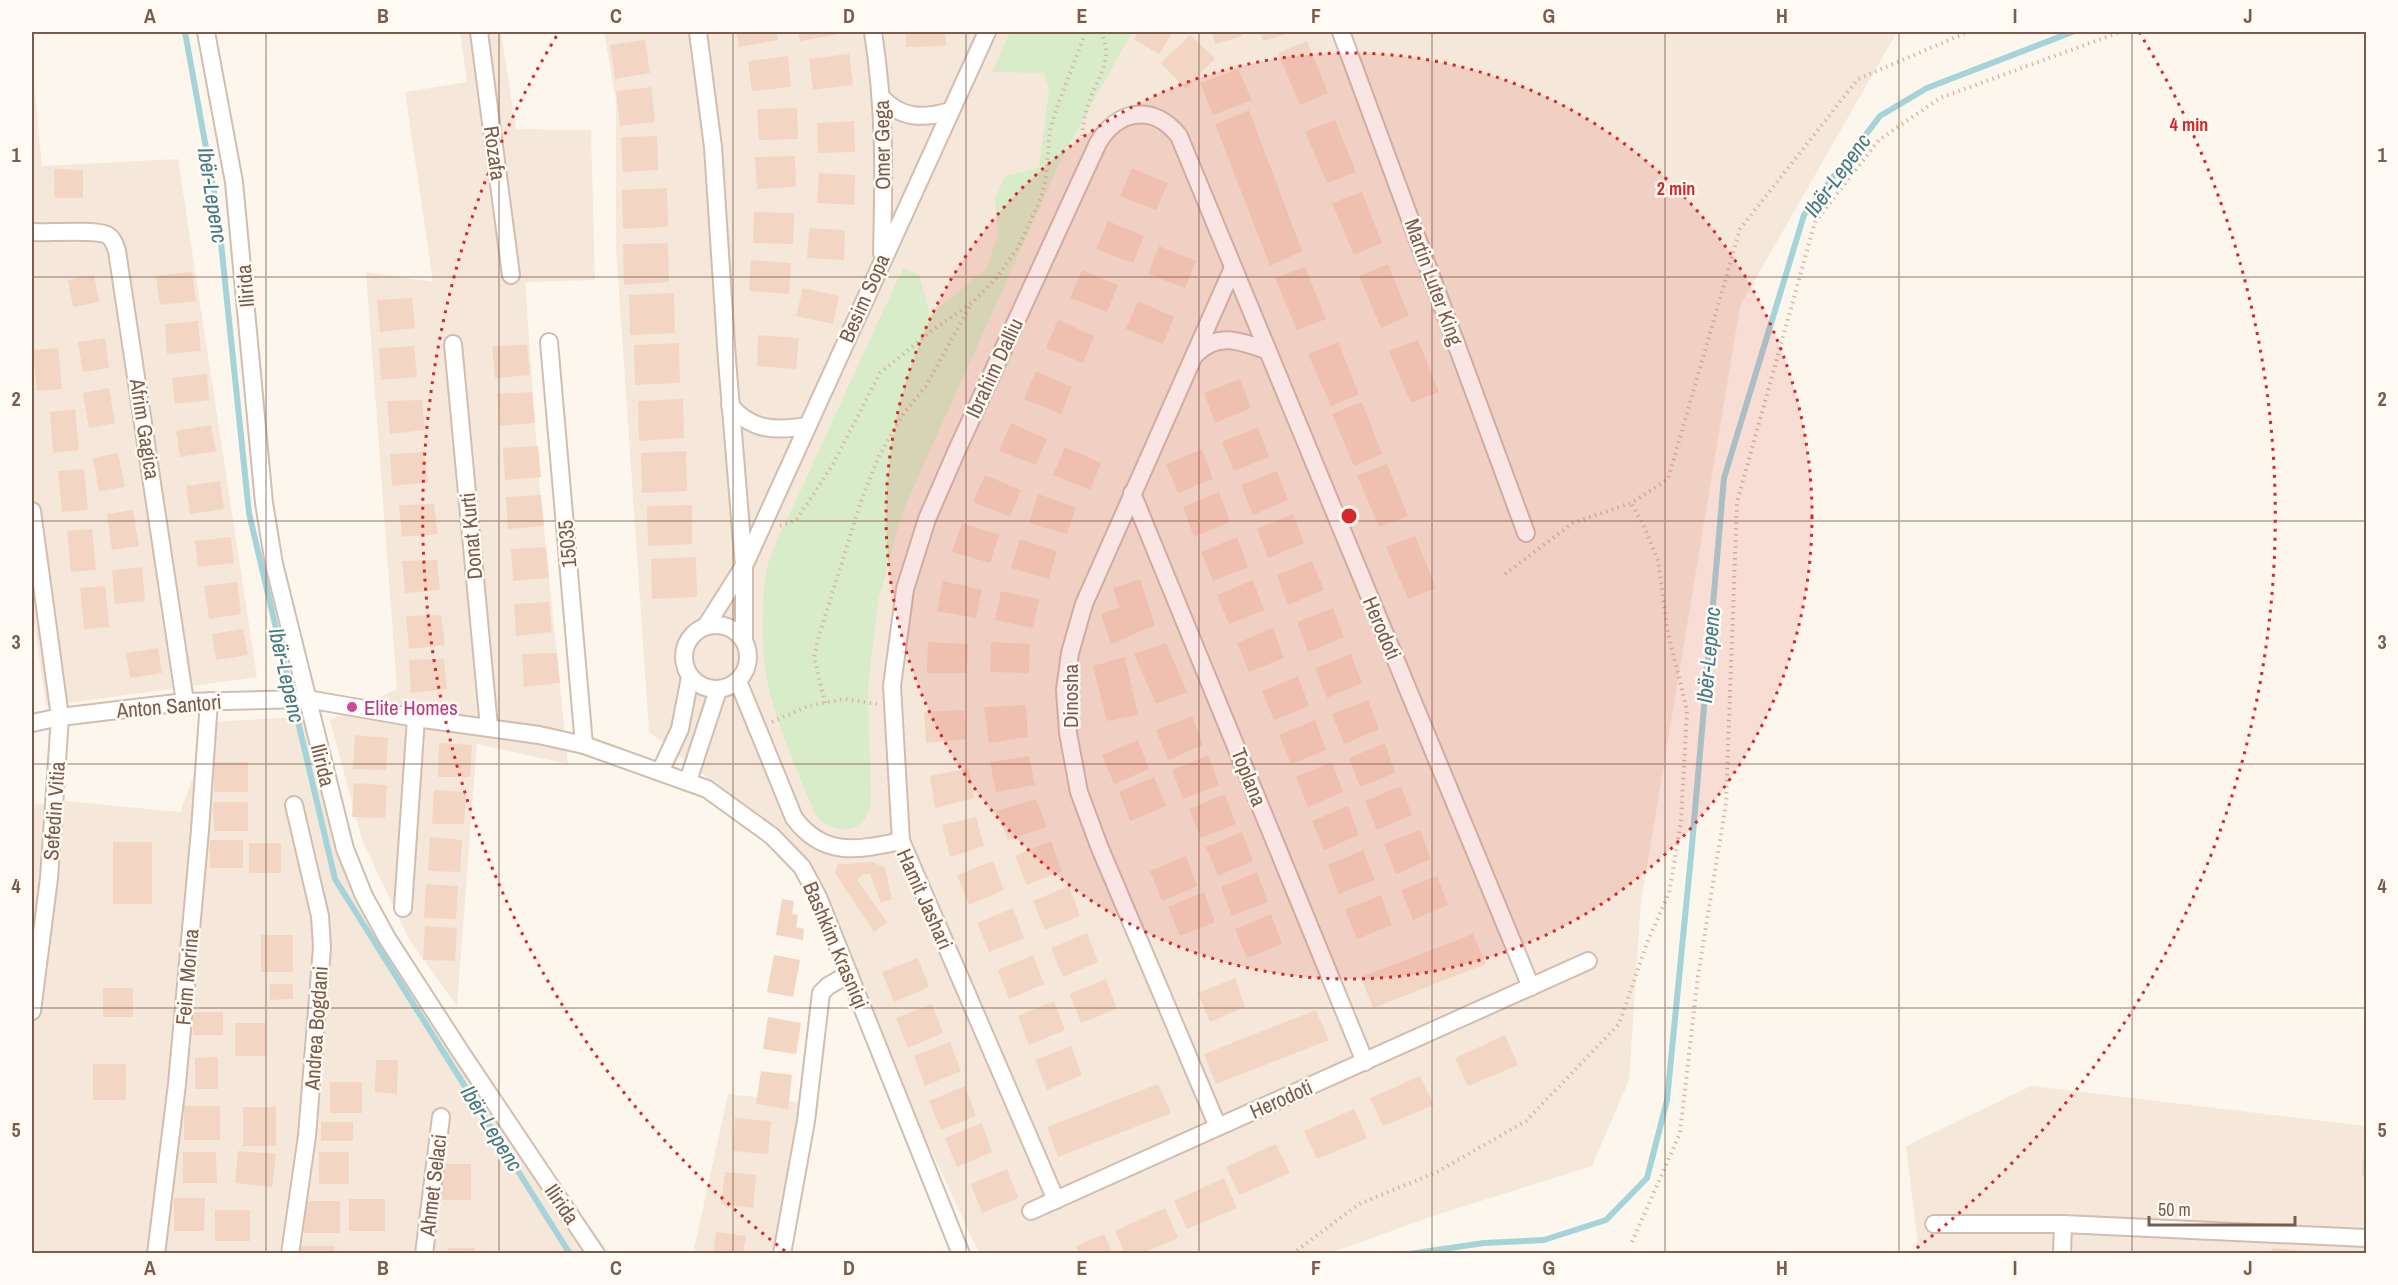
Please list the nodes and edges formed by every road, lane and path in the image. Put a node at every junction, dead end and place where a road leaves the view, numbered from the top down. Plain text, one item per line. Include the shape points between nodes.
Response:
1 (206, 32) edge
2 (479, 32) edge
3 (698, 32) edge
4 (873, 32) edge
5 (987, 32) edge
6 (1086, 32) edge
7 (1100, 32) edge
8 (1341, 32) edge
9 (1968, 32) edge
10 (2120, 32) edge
11 (881, 97) junction
12 (950, 111) junction
13 (1082, 144) dead end
14 (32, 232) edge
15 (882, 259) junction
16 (1232, 270) junction
17 (511, 275) dead end
18 (973, 302) junction
19 (549, 342) dead end
20 (453, 344) dead end
21 (1266, 350) junction
22 (1194, 356) junction
23 (730, 405) junction
24 (807, 426) junction
25 (1132, 493) junction
26 (1631, 503) junction
27 (32, 511) edge
28 (1527, 533) dead end
29 (757, 536) junction
30 (744, 566) junction
31 (1505, 574) dead end
32 (706, 626) junction
33 (744, 640) junction
34 (690, 677) junction
35 (738, 681) junction
36 (718, 690) junction
37 (307, 699) junction
38 (209, 701) junction
39 (185, 702) junction
40 (825, 703) junction
41 (893, 707) junction
42 (60, 717) junction
43 (416, 718) junction
44 (32, 723) edge
45 (489, 727) junction
46 (758, 728) junction
47 (585, 746) junction
48 (660, 772) junction
49 (688, 781) junction
50 (294, 805) dead end
51 (902, 841) junction
52 (402, 908) dead end
53 (1588, 961) dead end
54 (849, 974) junction
55 (1531, 987) junction
56 (32, 1011) edge
57 (1365, 1062) junction
58 (441, 1117) dead end
59 (1218, 1128) junction
60 (1056, 1200) junction
61 (1031, 1211) dead end
62 (1934, 1224) dead end
63 (2063, 1224) junction
64 (2367, 1238) edge
65 (1632, 1242) dead end
66 (156, 1254) edge
67 (290, 1254) edge
68 (424, 1254) edge
69 (596, 1254) edge
70 (782, 1254) edge
71 (961, 1254) edge
72 (1292, 1254) edge
73 (2062, 1254) edge

1 - 37 street, Ilirida via 234,182 266,513 274,564
2 - 17 street, Rozafa
3 - 23 street, Besim Sopa via 713,147
4 - 11 street, Omer Gega
5 - 12 street, Besim Sopa
6 - 18 path via 1050,130 1041,198 1019,246
7 - 13 path via 1108,57 1091,96
8 - 28 street, Martin Luter King
9 - 26 path via 1858,79 1740,229 1668,479
10 - 65 path via 1940,98 1879,140 1815,222 1737,502 1726,803 1698,976 1680,1133
11 - 12 street via 891,108 905,114 935,116
11 - 15 street, Omer Gega
12 - 15 street, Besim Sopa
14 - 39 street, Afrim Gagica via 94,232 107,235 117,250
15 - 24 street, Besim Sopa
16 - 21 street, Herodoti
16 - 22 street, Dinosha
16 - 41 street, Ibrahim Dalliu via 1179,136 1170,124 1148,114 1124,117 1114,124 1098,143 927,519 905,589 892,686
18 - 29 path via 880,373 833,464 796,520
18 - 40 path via 926,386 904,413 879,456 862,498 814,657
19 - 47 street, 15035
20 - 45 street, Donat Kurti
21 - 22 street via 1218,340 1206,344
21 - 55 street, Herodoti
22 - 25 street, Dinosha
23 - 24 street via 739,416 769,429
23 - 30 street, Besim Sopa
24 - 29 street, Besim Sopa
25 - 57 street, Toplana
25 - 59 street, Dinosha via 1084,604 1070,653 1065,690 1068,733 1079,792 1099,846
26 - 31 path via 1573,523
26 - 72 path via 1658,561 1668,633 1687,710 1681,822 1669,893 1619,1024 1526,1121 1437,1173 1359,1204
27 - 42 street, Sefedin Vitia
29 - 30 street, Besim Sopa
30 - 32 street, Besim Sopa
30 - 33 street, Besim Sopa
32 - 33 street via 726,626
32 - 34 street, Besim Sopa via 685,647 683,657
33 - 35 street, Besim Sopa via 748,661
34 - 36 street
34 - 48 street, Besim Sopa via 680,729
35 - 36 street
35 - 46 street, Hamit Jashari
36 - 49 street
37 - 38 street, Anton Santori
37 - 43 street, Bashkim Krasniqi
37 - 69 street, Ilirida via 345,849 364,896 460,1051
38 - 39 street, Anton Santori
38 - 66 street, Feim Morina via 179,1060
39 - 42 street, Anton Santori
40 - 41 path via 844,699
40 - 46 path via 808,706
41 - 51 street, Ibrahim Dalliu
42 - 44 street, Anton Santori
42 - 56 street, Sefedin Vitia via 50,878
43 - 45 street, Bashkim Krasniqi
43 - 52 street
45 - 47 street, Bashkim Krasniqi
46 - 51 street, Hamit Jashari via 794,818 813,838 850,849
47 - 48 street, Bashkim Krasniqi
48 - 49 street, Bashkim Krasniqi
49 - 54 street, Bashkim Krasniqi via 707,789 772,836 802,867
50 - 67 street, Andrea Bogdani via 320,916 322,947 307,1136
51 - 60 street, Hamit Jashari
53 - 55 street, Herodoti
54 - 70 street via 821,993 806,1121
54 - 71 street, Bashkim Krasniqi
55 - 57 street, Herodoti
57 - 59 street, Herodoti
58 - 68 street, Ahmet Selaci
59 - 60 street, Herodoti
60 - 61 street, Herodoti
62 - 63 street
63 - 64 street
63 - 73 street

